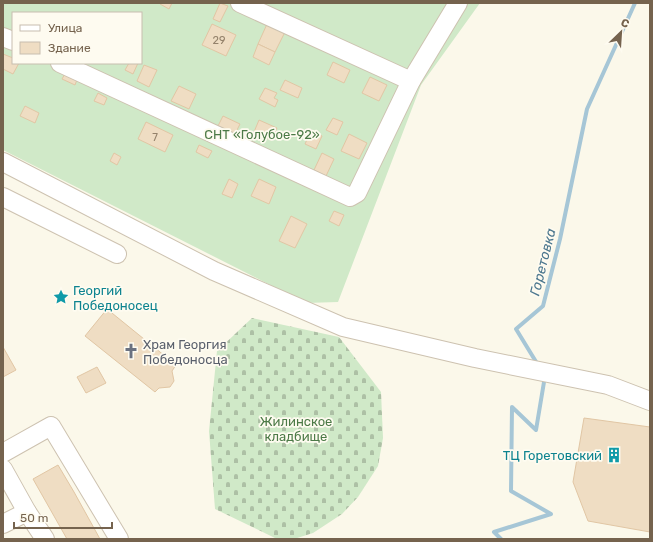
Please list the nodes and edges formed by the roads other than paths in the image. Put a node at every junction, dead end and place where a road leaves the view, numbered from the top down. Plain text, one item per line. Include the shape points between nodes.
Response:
1 (240, 3) edge
2 (458, 3) edge
3 (62, 64) edge
4 (411, 81) junction
5 (3, 162) edge
6 (3, 197) edge
7 (117, 254) dead end
8 (650, 401) edge
9 (3, 453) edge
10 (3, 470) edge
11 (27, 512) junction
12 (3, 524) edge
13 (45, 539) edge
14 (119, 539) edge

1 - 4 lane
2 - 4 lane
3 - 4 lane via 350,197 357,193
5 - 8 lane via 214,271 343,327 608,385
6 - 7 lane
9 - 14 lane via 51,426
10 - 11 lane
11 - 12 lane
11 - 13 lane

